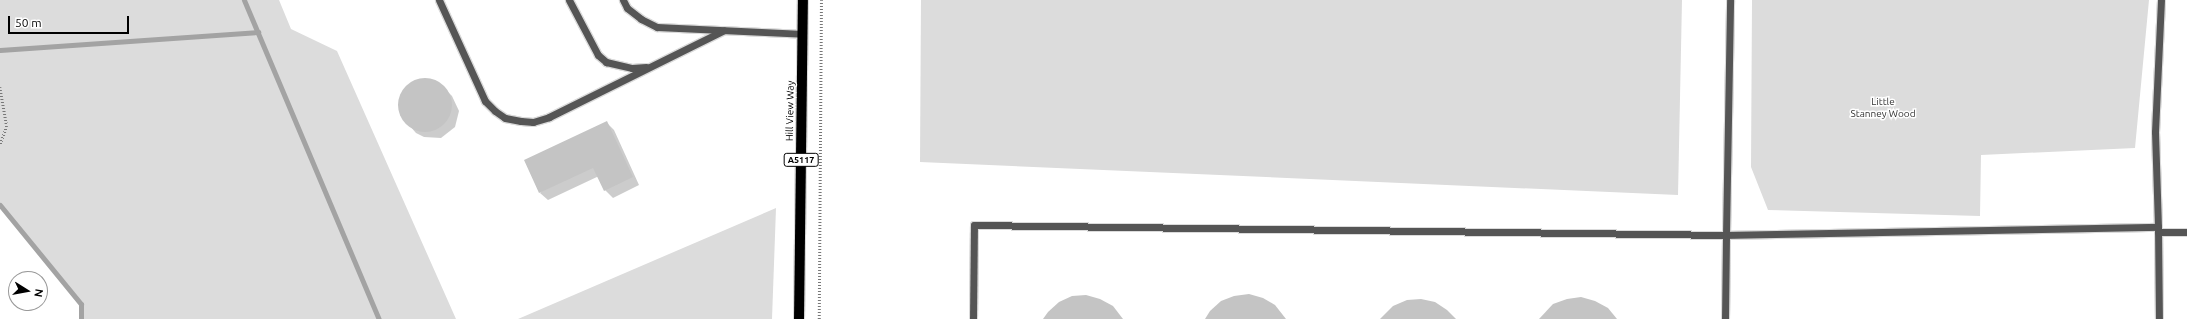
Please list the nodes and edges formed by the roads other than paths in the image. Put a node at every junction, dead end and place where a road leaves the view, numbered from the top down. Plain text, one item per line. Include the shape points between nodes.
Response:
1 (439, 0) edge
2 (569, 0) edge
3 (623, 0) edge
4 (803, 0) edge
5 (1730, 0) edge
6 (2161, 0) edge
7 (724, 30) junction
8 (803, 34) junction
9 (651, 66) junction
10 (2158, 230) junction
11 (2187, 232) edge
12 (1726, 235) junction
13 (799, 319) edge
14 (973, 319) edge
15 (1725, 319) edge
16 (2159, 319) edge

1 - 9 lane via 486,101 506,118 532,122 549,117
2 - 9 lane via 598,55 606,62 632,68
3 - 7 lane via 627,8 657,27
4 - 8 main road, Hill View Way / A5117
5 - 12 lane
6 - 10 lane via 2155,132
7 - 8 lane
7 - 9 lane
8 - 13 main road, Hill View Way / A5117
10 - 11 lane
10 - 12 lane
10 - 16 lane
12 - 14 lane via 974,225
12 - 15 lane

